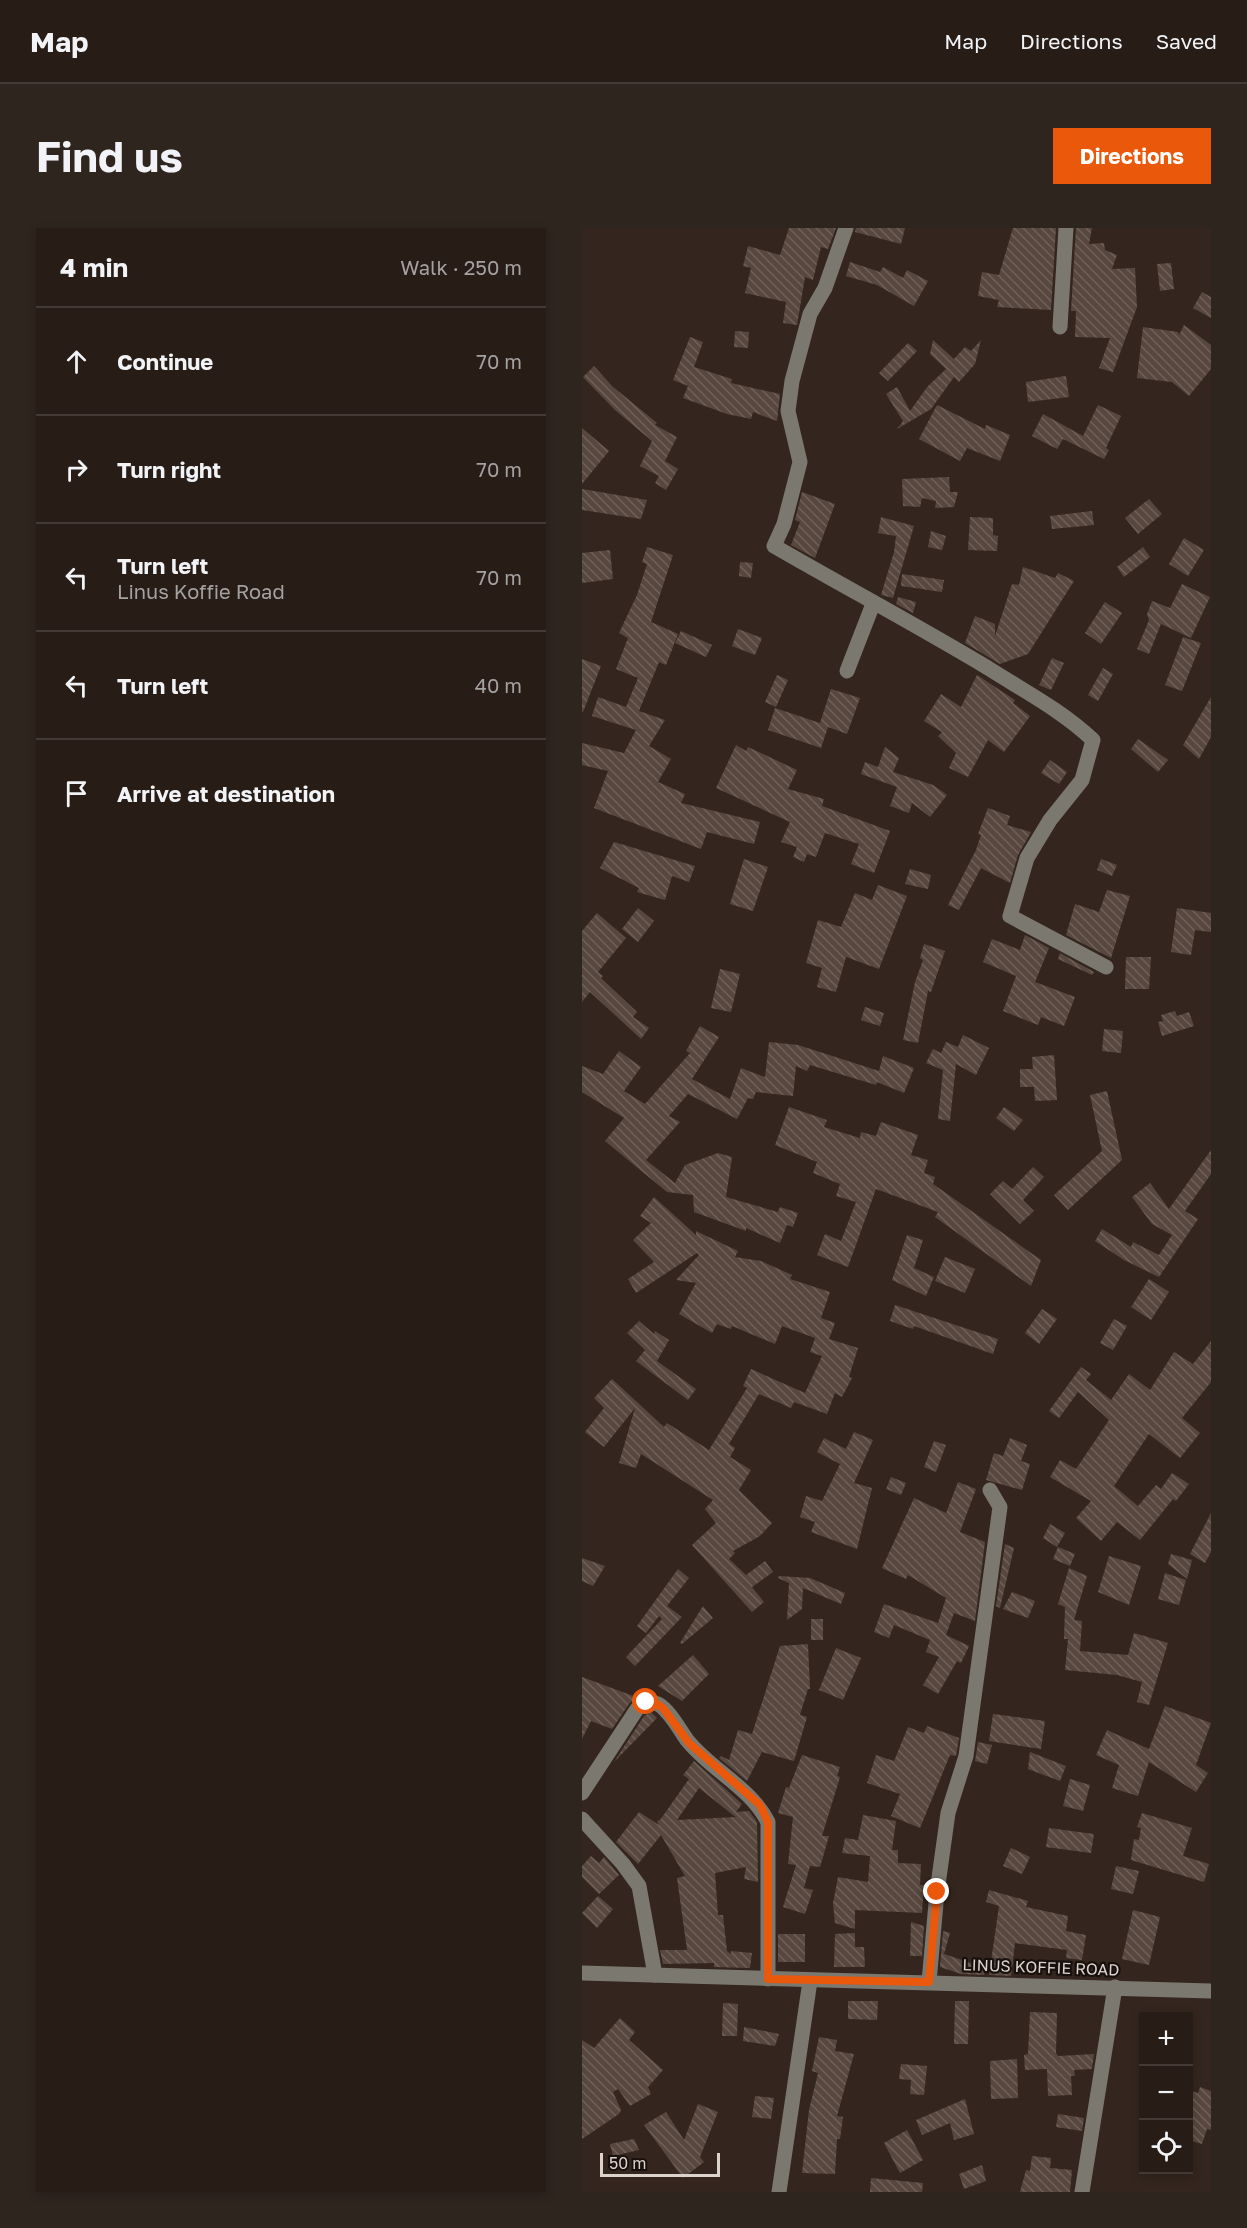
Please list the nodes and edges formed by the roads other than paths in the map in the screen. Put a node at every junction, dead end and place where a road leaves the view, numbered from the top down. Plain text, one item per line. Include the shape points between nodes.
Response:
1 (846, 228) edge
2 (1065, 228) edge
3 (1060, 327) dead end
4 (873, 604) junction
5 (848, 671) dead end
6 (1106, 967) dead end
7 (990, 1490) dead end
8 (582, 1793) edge
9 (582, 1819) edge
10 (582, 1972) edge
11 (655, 1975) junction
12 (768, 1979) junction
13 (810, 1980) junction
14 (929, 1982) junction
15 (1115, 1987) junction
16 (1211, 1990) edge
17 (779, 2192) edge
18 (1082, 2192) edge

1 - 4 street via 825,288 810,314 792,381 788,411 800,462 784,524 774,546
2 - 3 street
4 - 5 street
4 - 6 street via 938,637 1069,717 1093,740 1082,780 1050,820 1028,858 1010,916
7 - 14 street via 1000,1507 966,1756 948,1813
8 - 12 street via 637,1709 646,1702 663,1708 689,1743 760,1805 768,1822
9 - 11 street via 639,1886
10 - 11 street, LINUS KOFFIE ROAD
11 - 12 street, LINUS KOFFIE ROAD
12 - 13 street, LINUS KOFFIE ROAD
13 - 14 street, LINUS KOFFIE ROAD
13 - 17 street
14 - 15 street, LINUS KOFFIE ROAD
15 - 16 street, LINUS KOFFIE ROAD
15 - 18 street

